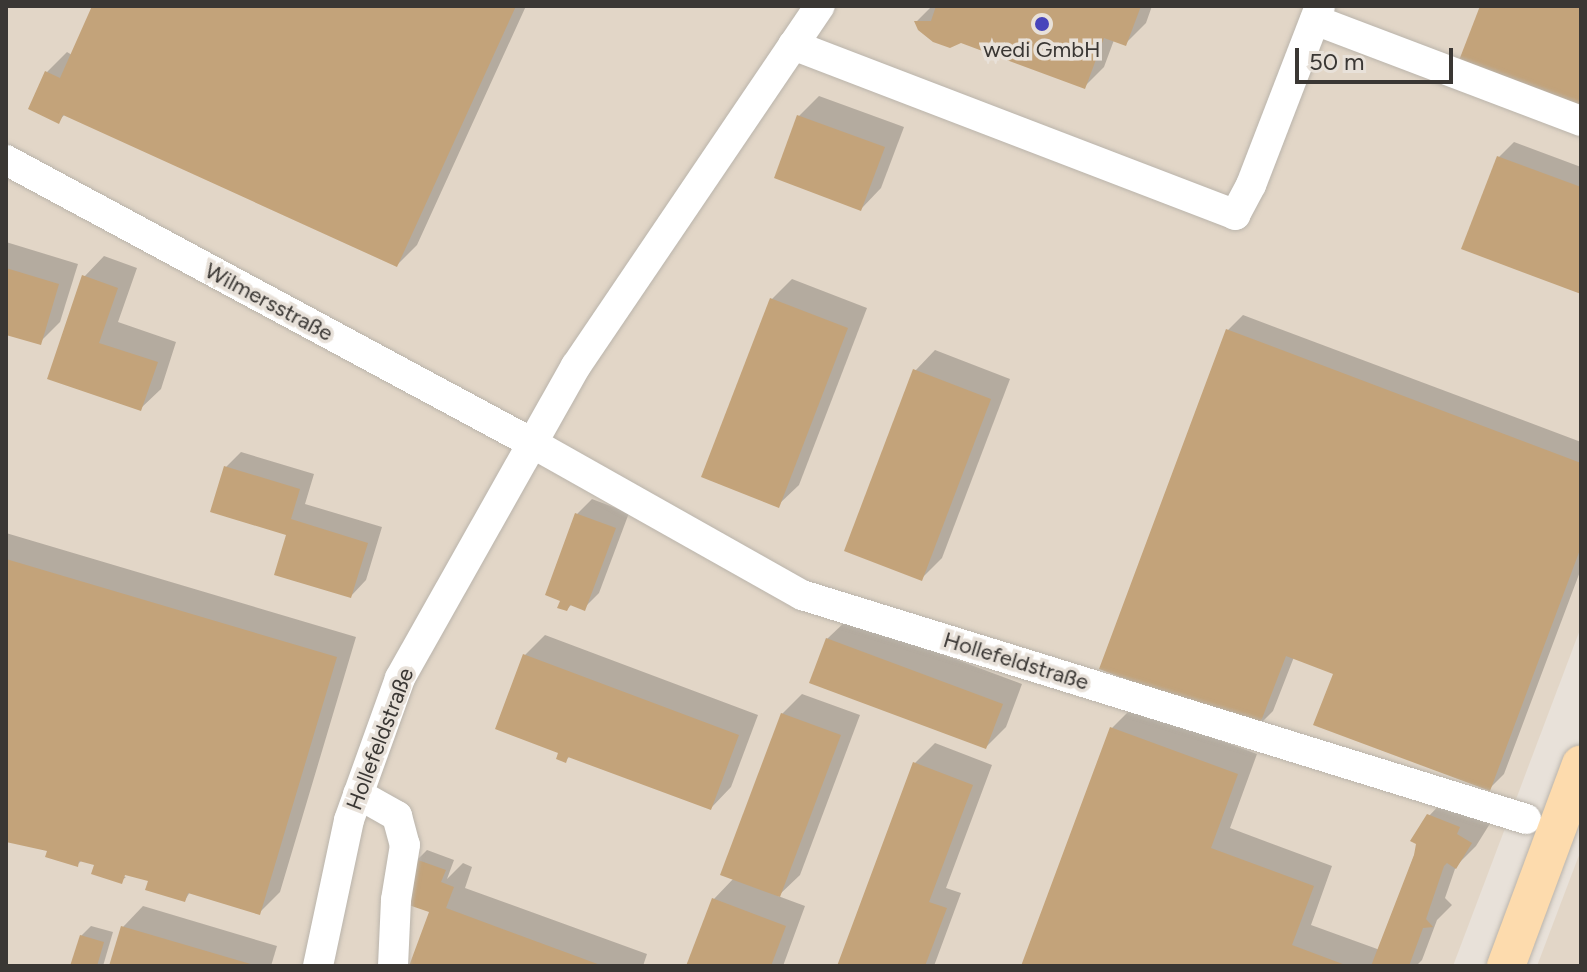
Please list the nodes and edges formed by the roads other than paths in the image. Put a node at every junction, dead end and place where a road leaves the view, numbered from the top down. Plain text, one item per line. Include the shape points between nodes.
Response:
1 (820, 6) edge
2 (1318, 13) edge
3 (793, 45) junction
4 (1581, 121) edge
5 (6, 160) edge
6 (532, 443) junction
7 (1581, 764) edge
8 (358, 794) junction
9 (1526, 819) dead end
10 (318, 966) edge
11 (393, 966) edge
12 (1506, 966) edge

1 - 3 street, Hollefeldstraße
2 - 3 street via 1235,215
2 - 4 street
3 - 6 street, Hollefeldstraße via 576,366
5 - 6 street, Wilmersstraße
6 - 8 street, Hollefeldstraße via 400,678
6 - 9 street, Hollefeldstraße via 802,595
7 - 12 main road
8 - 10 street, Hollefeldstraße
8 - 11 street via 397,816 405,845

